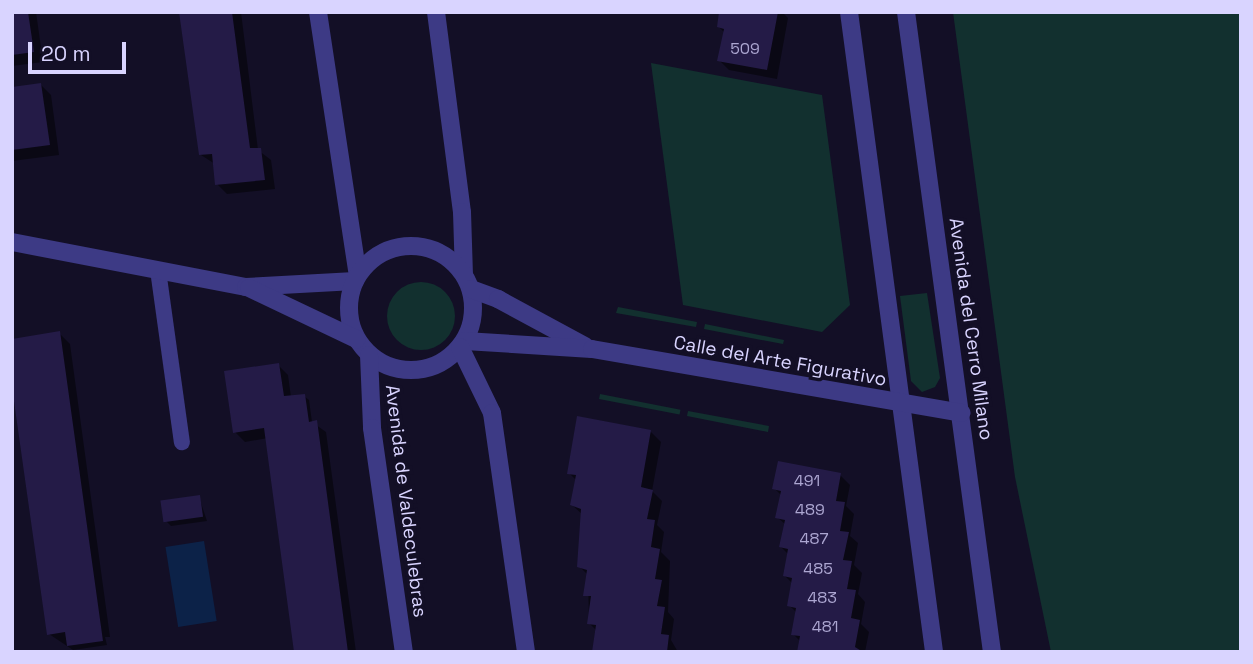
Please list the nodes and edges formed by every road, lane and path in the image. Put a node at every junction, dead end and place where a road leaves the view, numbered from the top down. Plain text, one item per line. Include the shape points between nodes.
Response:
1 (318, 12) edge
2 (436, 12) edge
3 (849, 12) edge
4 (906, 12) edge
5 (12, 242) edge
6 (158, 270) junction
7 (356, 278) junction
8 (468, 281) junction
9 (246, 287) junction
10 (356, 339) junction
11 (463, 344) junction
12 (592, 349) junction
13 (369, 355) junction
14 (900, 404) junction
15 (961, 413) junction
16 (182, 442) dead end
17 (404, 652) edge
18 (526, 652) edge
19 (934, 652) edge
20 (992, 652) edge

1 - 7 street
2 - 8 street
3 - 14 street
4 - 15 street, Avenida del Cerro Milano
5 - 6 street
6 - 9 street
6 - 16 lane
7 - 8 street via 381,254 410,246 440,253
7 - 9 street
7 - 10 street via 348,310
8 - 11 street via 474,307
8 - 12 street, Calle del Arte Figurativo
9 - 10 street
10 - 13 street
11 - 12 street, Calle del Arte Figurativo
11 - 13 street via 445,361 406,371
11 - 18 street via 492,414
12 - 14 street, Calle del Arte Figurativo
13 - 17 street, Avenida de Valdeculebras via 372,428
14 - 15 street, Calle del Arte Figurativo
14 - 19 street
15 - 20 street, Avenida del Cerro Milano

